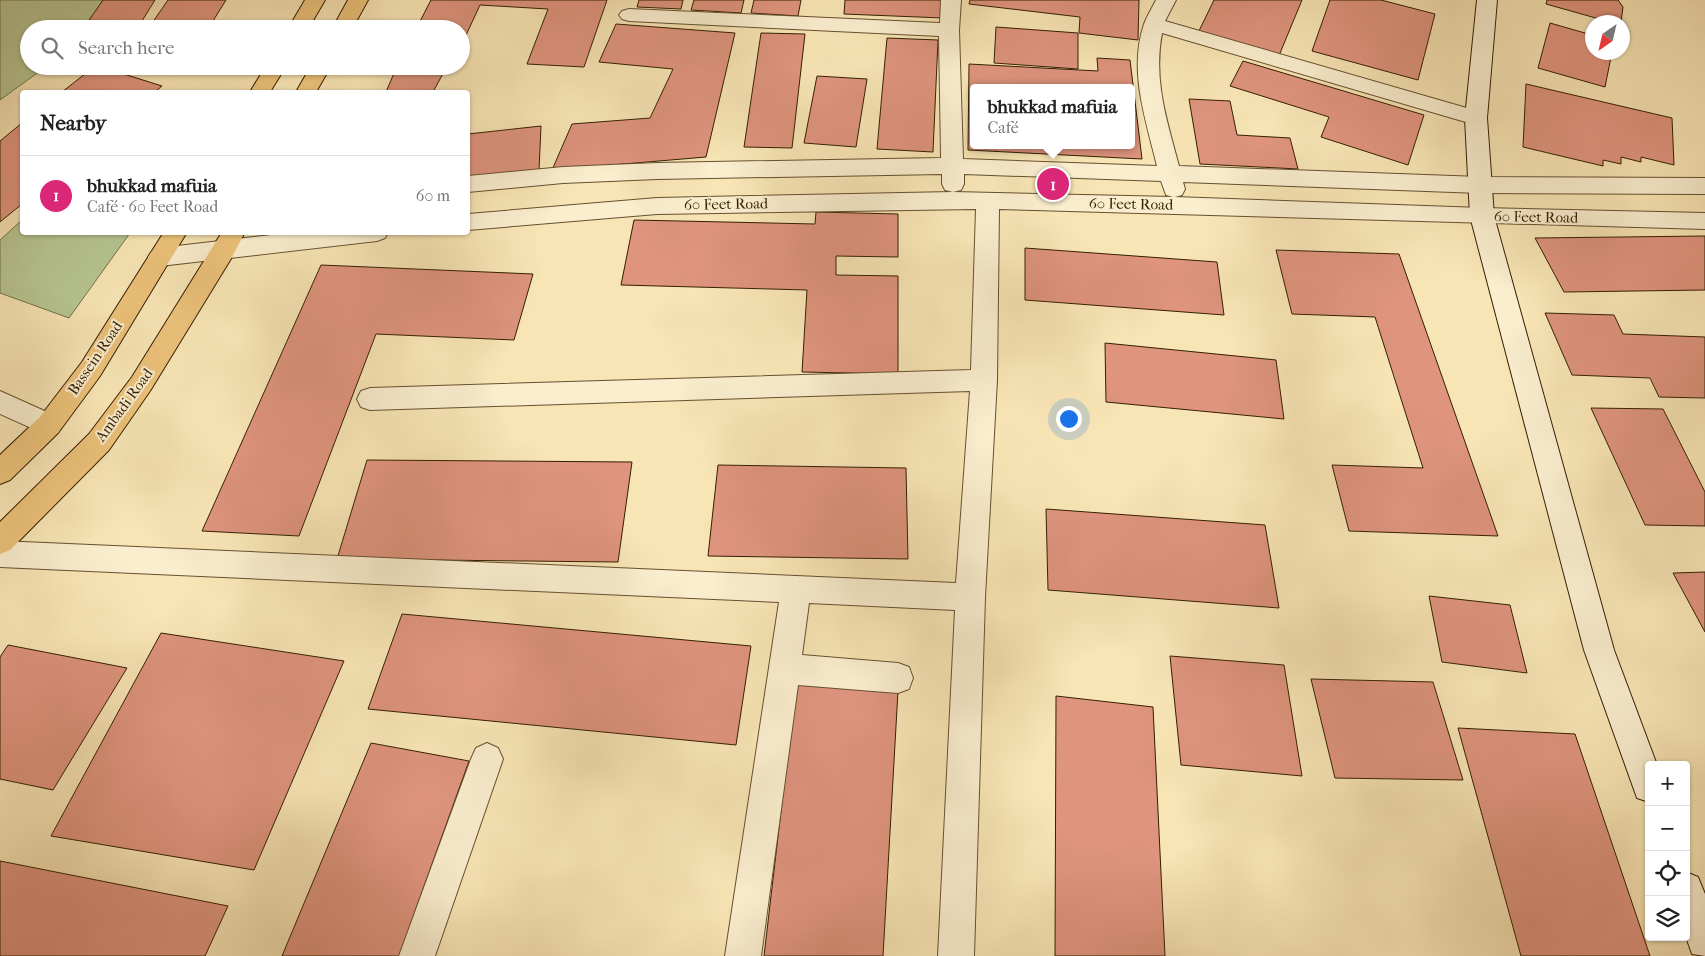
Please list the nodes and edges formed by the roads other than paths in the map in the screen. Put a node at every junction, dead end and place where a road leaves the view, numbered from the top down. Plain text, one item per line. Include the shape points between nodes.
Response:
1 (315, 0) edge
2 (358, 0) edge
3 (950, 0) edge
4 (1166, 0) edge
5 (1487, 0) edge
6 (629, 15) dead end
7 (303, 20) edge
8 (347, 20) edge
9 (1154, 24) junction
10 (949, 30) junction
11 (270, 75) edge
12 (316, 75) edge
13 (261, 90) edge
14 (307, 90) edge
15 (1476, 118) junction
16 (952, 166) junction
17 (1170, 172) junction
18 (470, 184) edge
19 (1480, 185) junction
20 (1705, 186) edge
21 (953, 200) junction
22 (988, 201) junction
23 (1179, 205) junction
24 (1482, 216) junction
25 (1705, 221) edge
26 (470, 222) edge
27 (174, 235) edge
28 (333, 235) edge
29 (229, 242) edge
30 (160, 257) junction
31 (984, 380) junction
32 (370, 399) dead end
33 (0, 402) edge
34 (49, 425) junction
35 (0, 472) edge
36 (0, 541) edge
37 (0, 554) edge
38 (796, 589) junction
39 (970, 596) junction
40 (785, 669) junction
41 (898, 678) dead end
42 (486, 759) dead end
43 (1645, 775) edge
44 (1689, 896) edge
45 (1705, 941) edge
46 (417, 956) edge
47 (743, 956) edge
48 (956, 956) edge

1 - 7 main road
2 - 8 main road
3 - 10 street
4 - 9 street
5 - 15 street
6 - 10 street
9 - 15 street
9 - 17 street via 1148,53 1149,90
10 - 16 street
11 - 13 main road
12 - 14 main road
15 - 19 street
16 - 17 street
16 - 18 street via 657,171
16 - 21 street
17 - 19 street
17 - 23 street
19 - 20 street
19 - 24 street
21 - 22 street, 60 Feet Road
21 - 26 street, 60 Feet Road via 657,206
22 - 23 street, 60 Feet Road
22 - 31 street
23 - 24 street, 60 Feet Road
24 - 25 street, 60 Feet Road
24 - 43 street via 1599,650
27 - 30 main road, Bassein Road
28 - 29 street
29 - 30 street
29 - 36 main road, Ambadi Road via 141,384 98,442
30 - 34 main road, Bassein Road via 91,369
31 - 32 street
31 - 39 street
33 - 34 street
34 - 35 main road, Bassein Road
37 - 38 street
38 - 39 street
38 - 40 street
39 - 48 street
40 - 41 street
40 - 47 street
42 - 46 street
44 - 45 street

